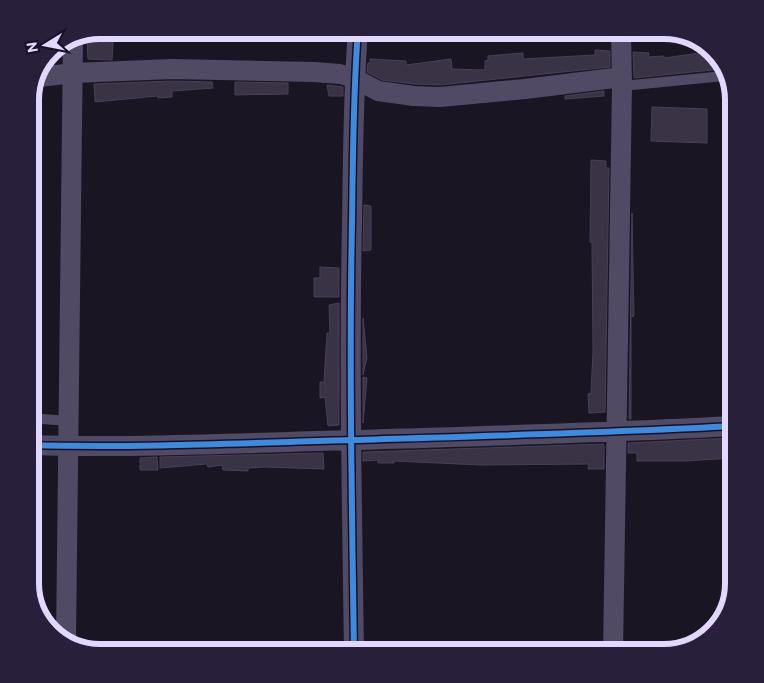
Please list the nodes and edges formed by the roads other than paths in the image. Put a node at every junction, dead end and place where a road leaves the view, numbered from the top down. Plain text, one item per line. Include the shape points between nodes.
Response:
1 (357, 39) edge
2 (621, 39) edge
3 (73, 45) edge
4 (73, 73) junction
5 (44, 76) edge
6 (721, 76) edge
7 (354, 78) junction
8 (622, 82) junction
9 (39, 419) edge
10 (68, 421) junction
11 (725, 426) edge
12 (616, 432) junction
13 (350, 440) junction
14 (39, 445) edge
15 (68, 446) junction
16 (66, 634) edge
17 (354, 644) edge
18 (613, 644) edge

1 - 7 street
2 - 8 street
3 - 4 street
4 - 5 street
4 - 7 street via 260,70
4 - 10 street
6 - 8 lane
7 - 8 street via 378,91 414,96
7 - 13 street
8 - 12 street
9 - 10 lane
10 - 15 street
11 - 12 street
12 - 13 street
12 - 18 street
13 - 15 street
13 - 17 street
14 - 15 street
15 - 16 street

